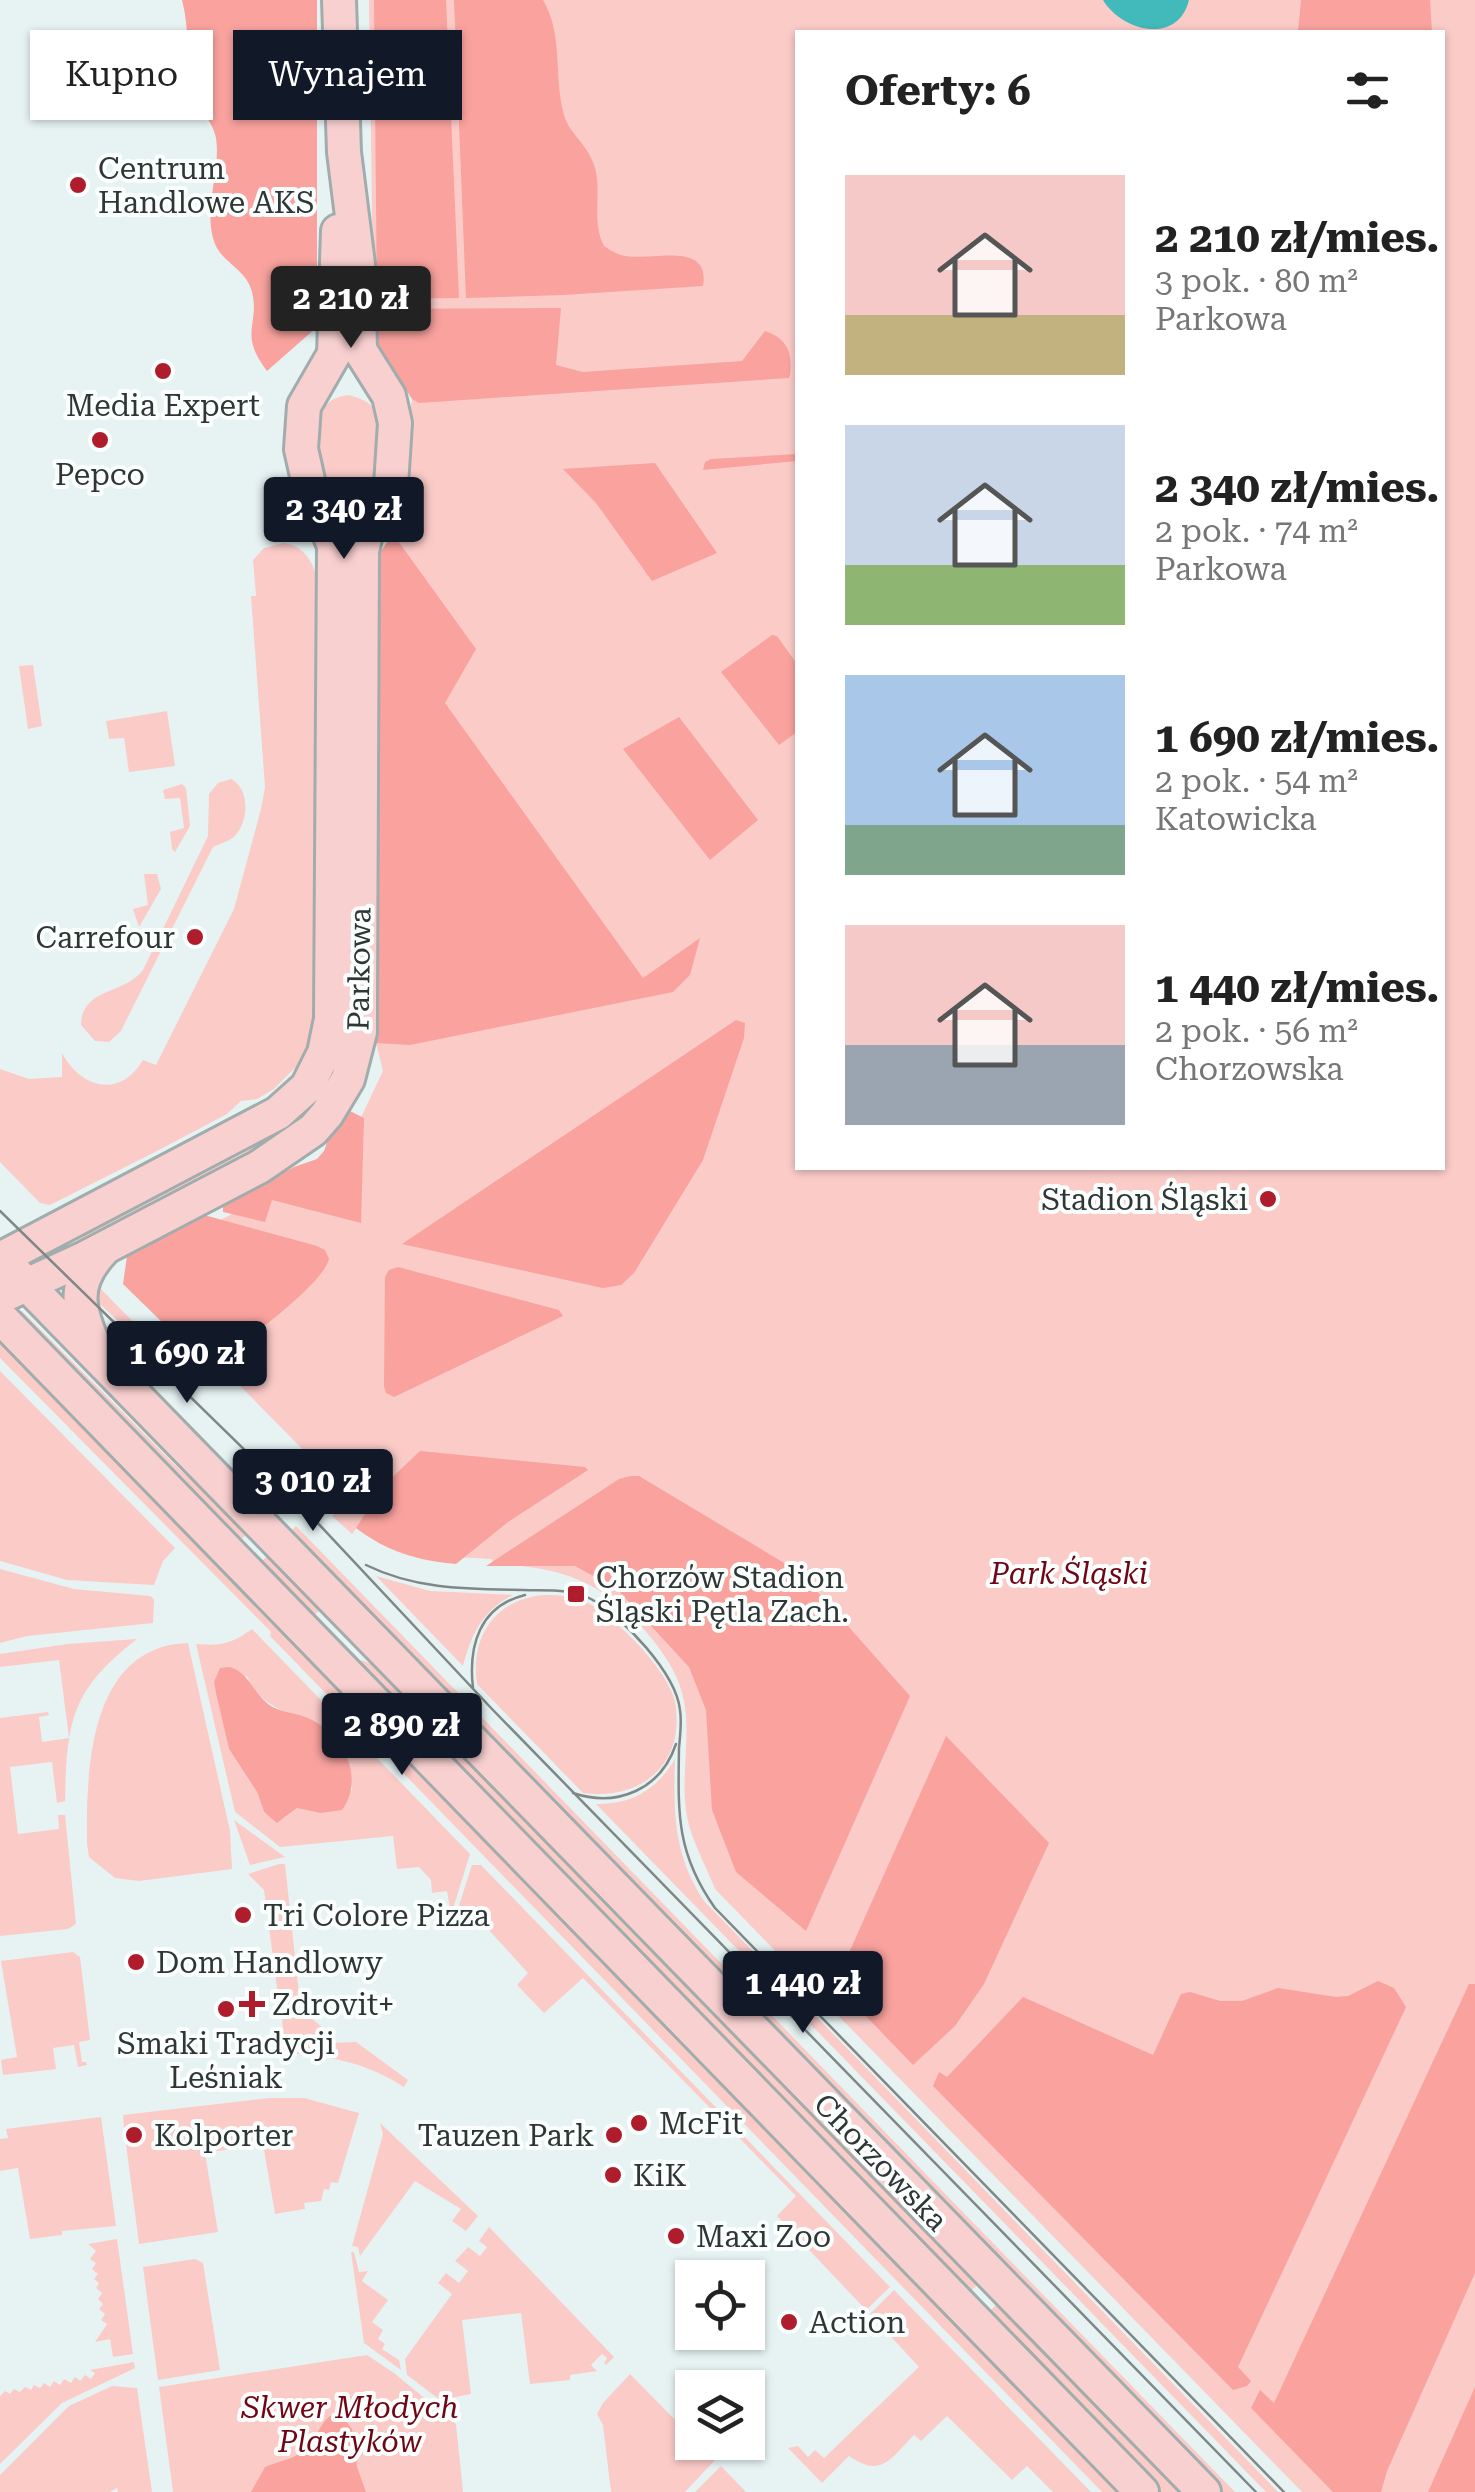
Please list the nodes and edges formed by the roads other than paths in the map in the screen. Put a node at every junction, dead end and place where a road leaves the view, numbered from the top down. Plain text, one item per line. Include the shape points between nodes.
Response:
1 (339, 0) edge
2 (344, 152) junction
3 (315, 388) junction
4 (388, 396) junction
5 (325, 523) junction
6 (369, 529) junction
7 (108, 1246) junction
8 (0, 1258) edge
9 (13, 1291) edge
10 (0, 1318) edge
11 (105, 1367) junction
12 (357, 1624) junction
13 (326, 1655) junction
14 (1000, 2284) junction
15 (966, 2314) junction
16 (1142, 2492) edge
17 (1204, 2492) edge

1 - 2 main road
2 - 3 main road via 334,354
2 - 4 main road via 360,350
3 - 4 main road via 360,383
3 - 5 main road via 303,412 301,449 312,502
4 - 6 main road via 393,476
5 - 6 main road via 352,532
5 - 8 main road, Parkowa via 334,546 332,1010 324,1053 307,1086 278,1114
6 - 7 main road, Parkowa via 362,551 360,1032 351,1069 328,1114 290,1148
7 - 9 main road, Parkowa
7 - 11 main road via 88,1270 79,1304
8 - 9 main road, Chorzowska
9 - 11 main road, Chorzowska
10 - 13 main road, Chorzowska
11 - 12 main road, Chorzowska
12 - 13 main road
12 - 14 main road, Chorzowska
13 - 15 main road, Chorzowska
14 - 15 main road
14 - 17 main road, Chorzowska
15 - 16 main road, Chorzowska

